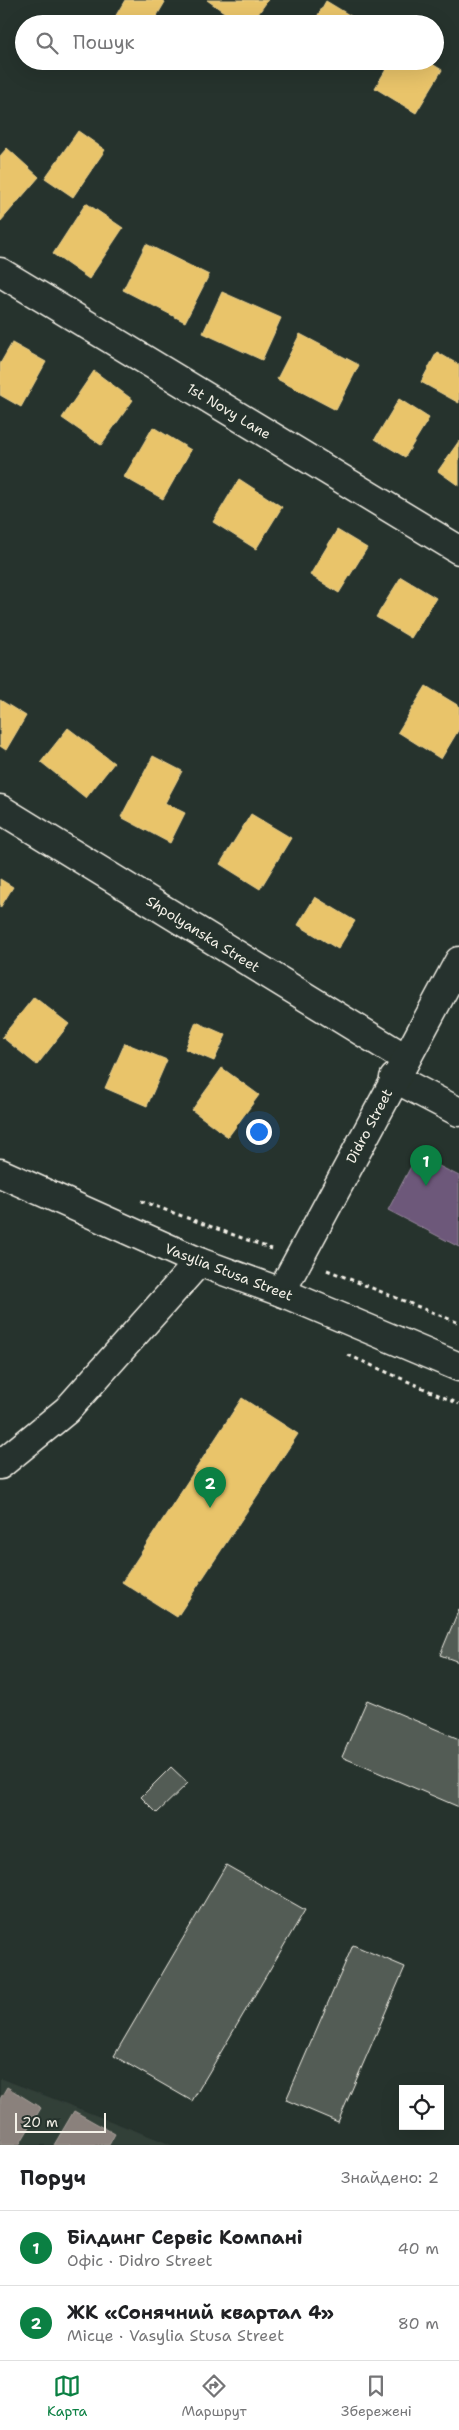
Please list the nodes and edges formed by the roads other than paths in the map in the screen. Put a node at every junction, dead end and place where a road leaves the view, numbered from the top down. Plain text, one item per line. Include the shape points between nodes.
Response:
1 (0, 272) edge
2 (459, 550) edge
3 (0, 810) edge
4 (459, 961) edge
5 (400, 1068) junction
6 (459, 1112) edge
7 (0, 1173) edge
8 (199, 1262) junction
9 (281, 1292) junction
10 (459, 1367) edge
11 (0, 1465) edge

1 - 2 street, 1st Novy Lane
3 - 5 street, Shpolyanska Street
4 - 5 street, Didro Street
5 - 6 street, Shpolyanska Street
5 - 9 street, Didro Street
7 - 8 street, Vasylia Stusa Street
8 - 9 street, Vasylia Stusa Street
8 - 11 street via 68,1410
9 - 10 street, Vasylia Stusa Street

